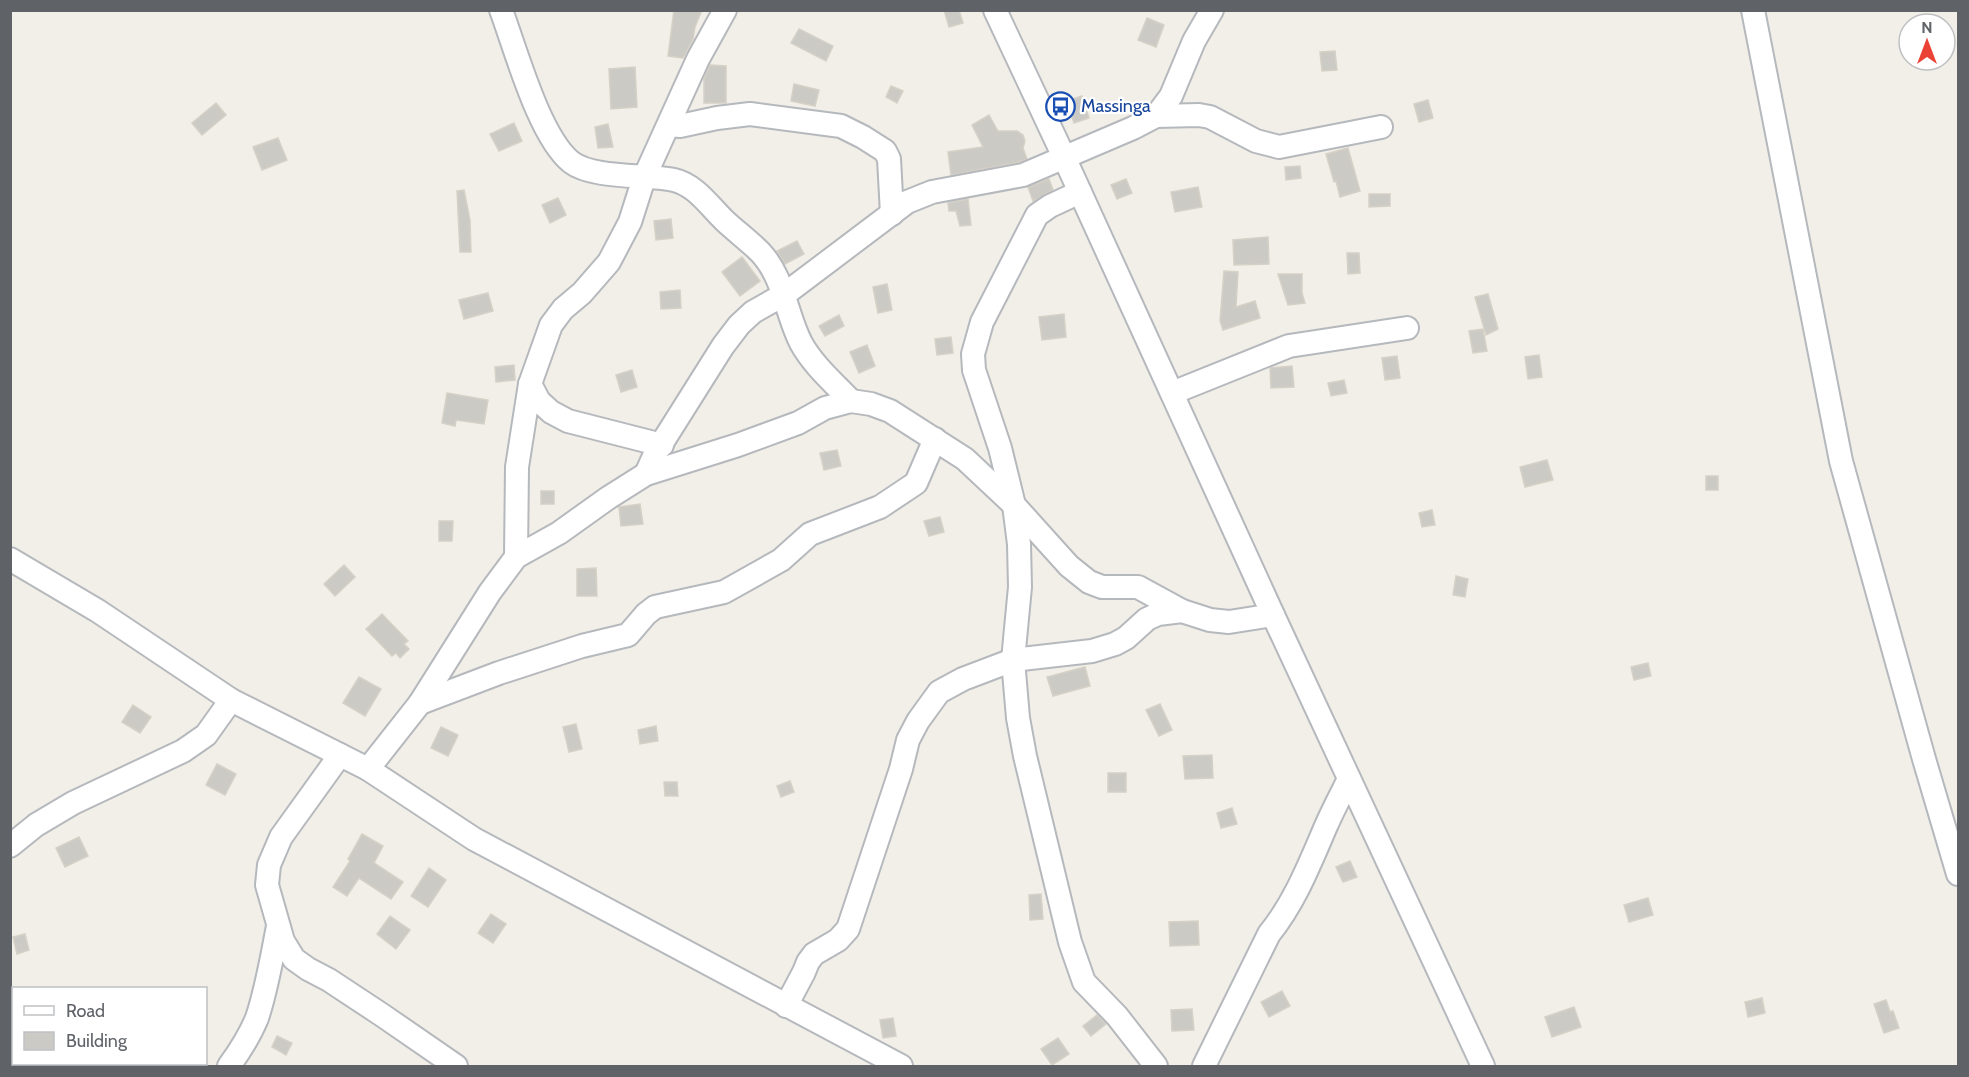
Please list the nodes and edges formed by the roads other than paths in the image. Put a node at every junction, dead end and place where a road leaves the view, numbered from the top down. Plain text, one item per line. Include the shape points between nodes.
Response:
1 (501, 10) edge
2 (725, 10) edge
3 (995, 10) edge
4 (1212, 10) edge
5 (1753, 10) edge
6 (1156, 116) junction
7 (669, 125) junction
8 (1381, 127) dead end
9 (1064, 157) junction
10 (644, 178) junction
11 (1080, 192) junction
12 (892, 214) junction
13 (785, 294) junction
14 (1407, 328) dead end
15 (530, 384) junction
16 (1172, 393) junction
17 (851, 401) junction
18 (935, 439) junction
19 (662, 445) junction
20 (646, 474) junction
21 (1014, 505) junction
22 (516, 557) junction
23 (10, 559) edge
24 (1182, 611) junction
25 (1273, 615) junction
26 (1013, 660) junction
27 (231, 700) junction
28 (420, 703) junction
29 (340, 755) junction
30 (368, 769) junction
31 (1349, 780) junction
32 (10, 846) edge
33 (1959, 874) edge
34 (278, 927) junction
35 (786, 1006) junction
36 (230, 1066) edge
37 (456, 1066) edge
38 (901, 1066) edge
39 (1156, 1066) edge
40 (1204, 1066) edge
41 (1483, 1066) edge

1 - 10 street via 532,99 561,151 586,170
2 - 7 street
3 - 9 street
4 - 6 street via 1171,96
5 - 33 street via 1841,461
6 - 8 street via 1209,117 1256,141 1279,147
6 - 9 street
7 - 10 street
7 - 12 street via 750,114 841,126 885,151 889,159
9 - 11 street
9 - 12 street via 1023,175 932,192 907,202
10 - 13 street via 688,185 762,254
10 - 15 street via 630,222 609,262 551,325
11 - 16 street
11 - 21 street via 1037,215 982,322 973,354 974,370
12 - 13 street
13 - 17 street via 791,321 802,344 816,365
13 - 19 street via 739,325
14 - 16 street via 1289,346
15 - 19 street via 550,412 568,421
15 - 22 street via 516,467
16 - 25 street
17 - 18 street via 890,411
17 - 20 street via 825,408 738,446
18 - 21 street via 964,459
18 - 28 street via 913,486 880,507 810,534 781,560 724,592 655,607 628,635 582,645
19 - 20 street
20 - 22 street
21 - 24 street via 1069,566 1089,582 1102,587 1138,587
21 - 26 street via 1020,587
22 - 28 street
23 - 27 street via 98,611
24 - 25 street via 1229,622
24 - 26 street via 1158,614 1126,638 1092,651
25 - 31 street
26 - 35 street via 939,692 918,721 908,740 848,929 838,940 813,954
26 - 39 street via 1025,756 1070,942 1084,982
27 - 29 street
27 - 32 street via 206,735 183,751 73,803
28 - 30 street
29 - 30 street
29 - 34 street via 281,837 269,865 267,885
30 - 35 street via 474,839
31 - 40 street via 1308,868 1282,918 1269,934
31 - 41 street
34 - 36 street via 257,1018
34 - 37 street via 294,959
35 - 38 street

